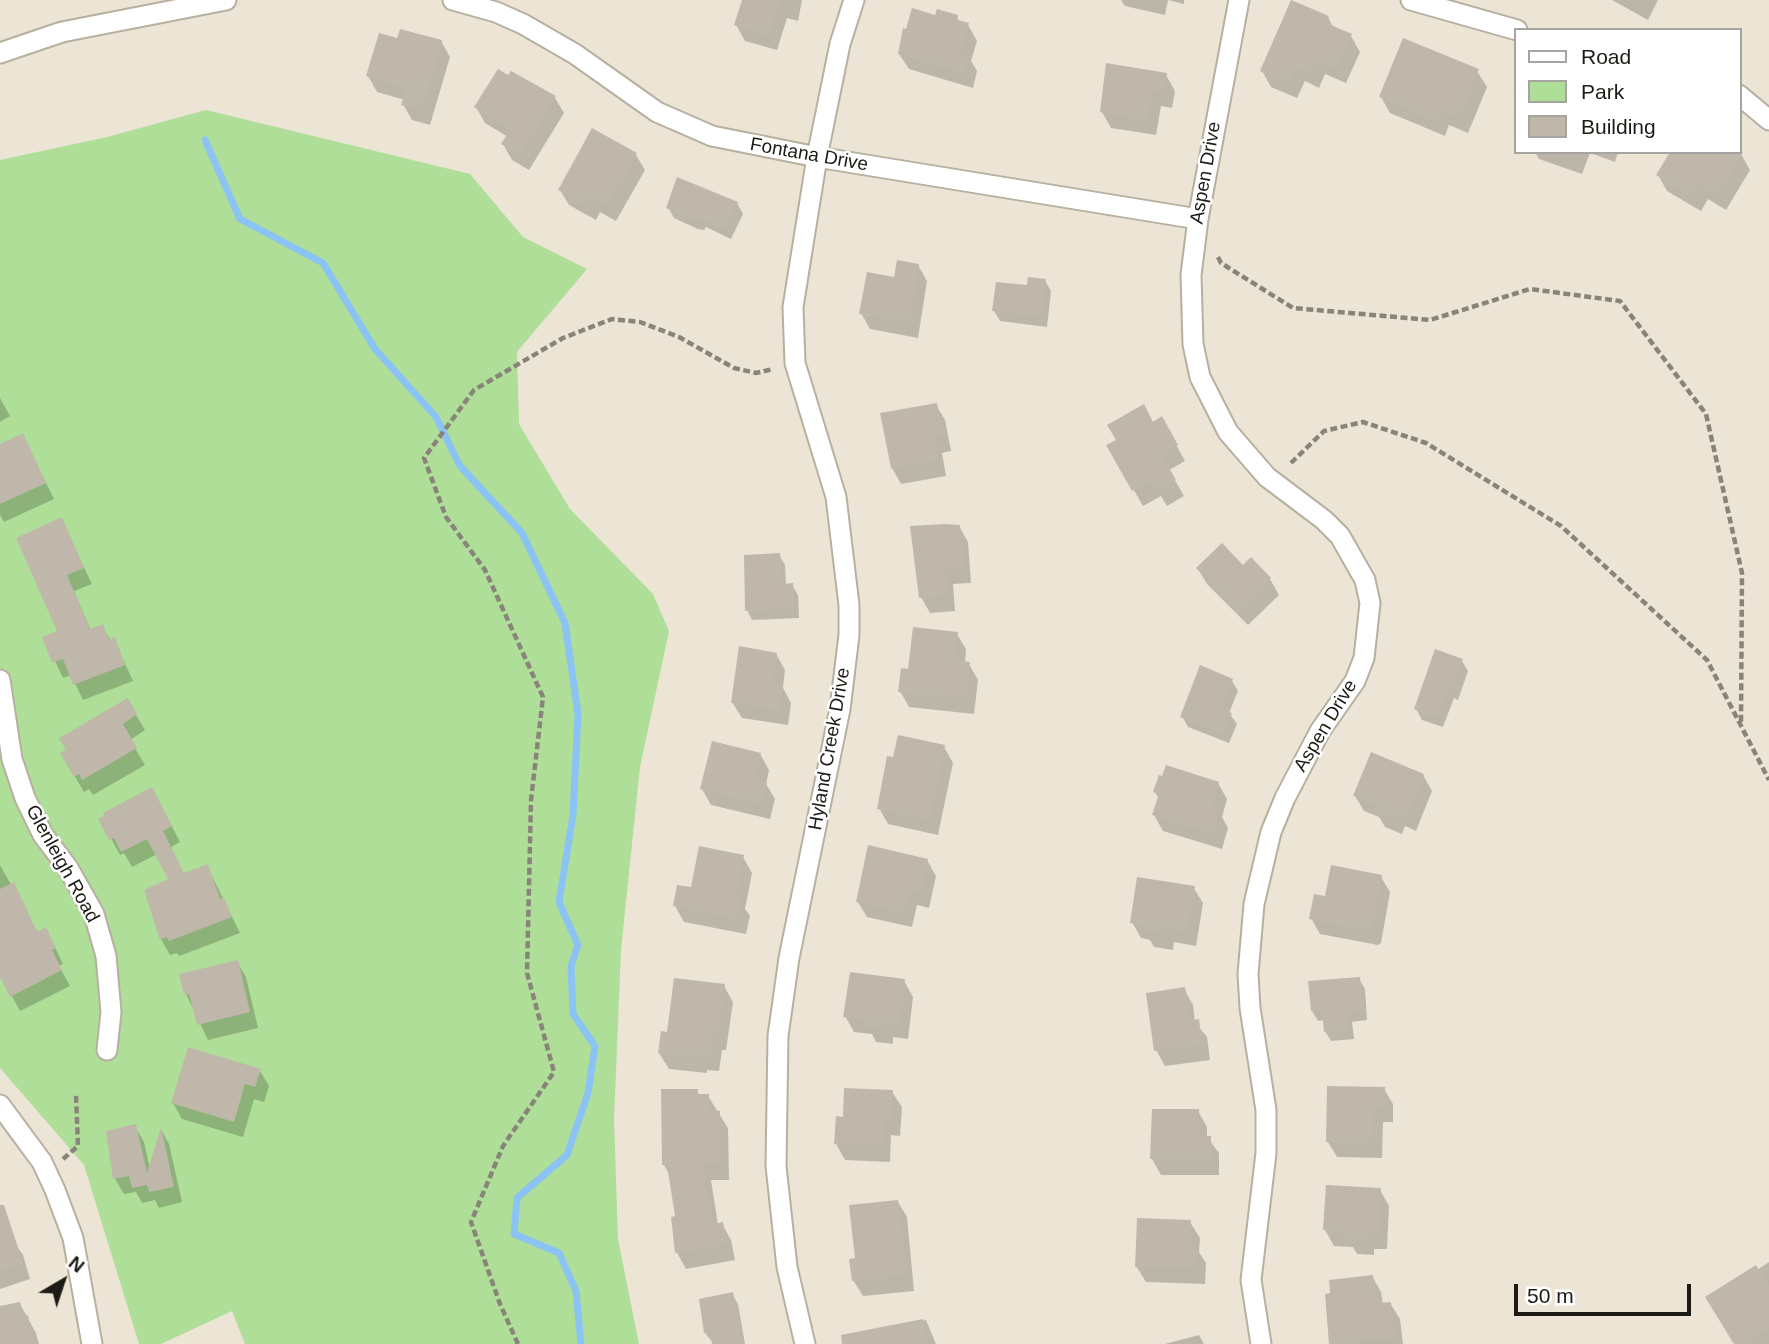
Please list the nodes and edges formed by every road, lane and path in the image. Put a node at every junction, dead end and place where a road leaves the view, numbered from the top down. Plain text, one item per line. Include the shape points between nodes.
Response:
1 (226, 0) edge
2 (453, 0) edge
3 (854, 0) edge
4 (1239, 0) edge
5 (1411, 0) edge
6 (477, 3) edge
7 (1514, 29) edge
8 (0, 53) edge
9 (1741, 97) edge
10 (1769, 120) edge
11 (817, 157) junction
12 (1198, 219) junction
13 (1218, 257) dead end
14 (773, 369) dead end
15 (1290, 463) dead end
16 (0, 680) edge
17 (1741, 725) junction
18 (1769, 780) edge
19 (107, 1050) dead end
20 (76, 1095) dead end
21 (0, 1105) edge
22 (66, 1158) dead end
23 (92, 1344) edge
24 (518, 1344) edge
25 (805, 1344) edge
26 (1261, 1344) edge

1 - 8 street via 62,33
2 - 6 street, Fontana Drive
3 - 11 street, Hyland Creek Drive via 840,44
4 - 12 street, Aspen Drive
5 - 7 street
6 - 11 street, Fontana Drive via 550,38 627,93 684,125 735,142
9 - 10 street
11 - 12 street, Fontana Drive
11 - 25 street, Hyland Creek Drive via 792,337 801,390 836,497 846,565 849,635 840,709 789,958 778,1036 776,1166 787,1267
12 - 26 street, Aspen Drive via 1189,310 1200,377 1212,405 1253,463 1340,536 1365,580 1370,603 1364,658 1285,798 1271,832 1254,904 1248,974 1266,1110 1266,1153 1251,1280
13 - 17 path via 1293,308 1430,320 1530,289 1620,301 1706,414 1742,573
14 - 24 path via 756,373 734,368 679,337 612,319 563,338 474,390 424,458 446,517 485,570 543,697 531,800 527,973 554,1072 503,1146 471,1222
15 - 17 path via 1324,431 1363,422 1426,443 1561,526 1707,660
16 - 19 street, Glenleigh Road via 12,760 25,798 94,914 106,956 111,1012
17 - 18 path
20 - 22 path via 79,1142
21 - 23 street via 35,1152 55,1190 73,1238

